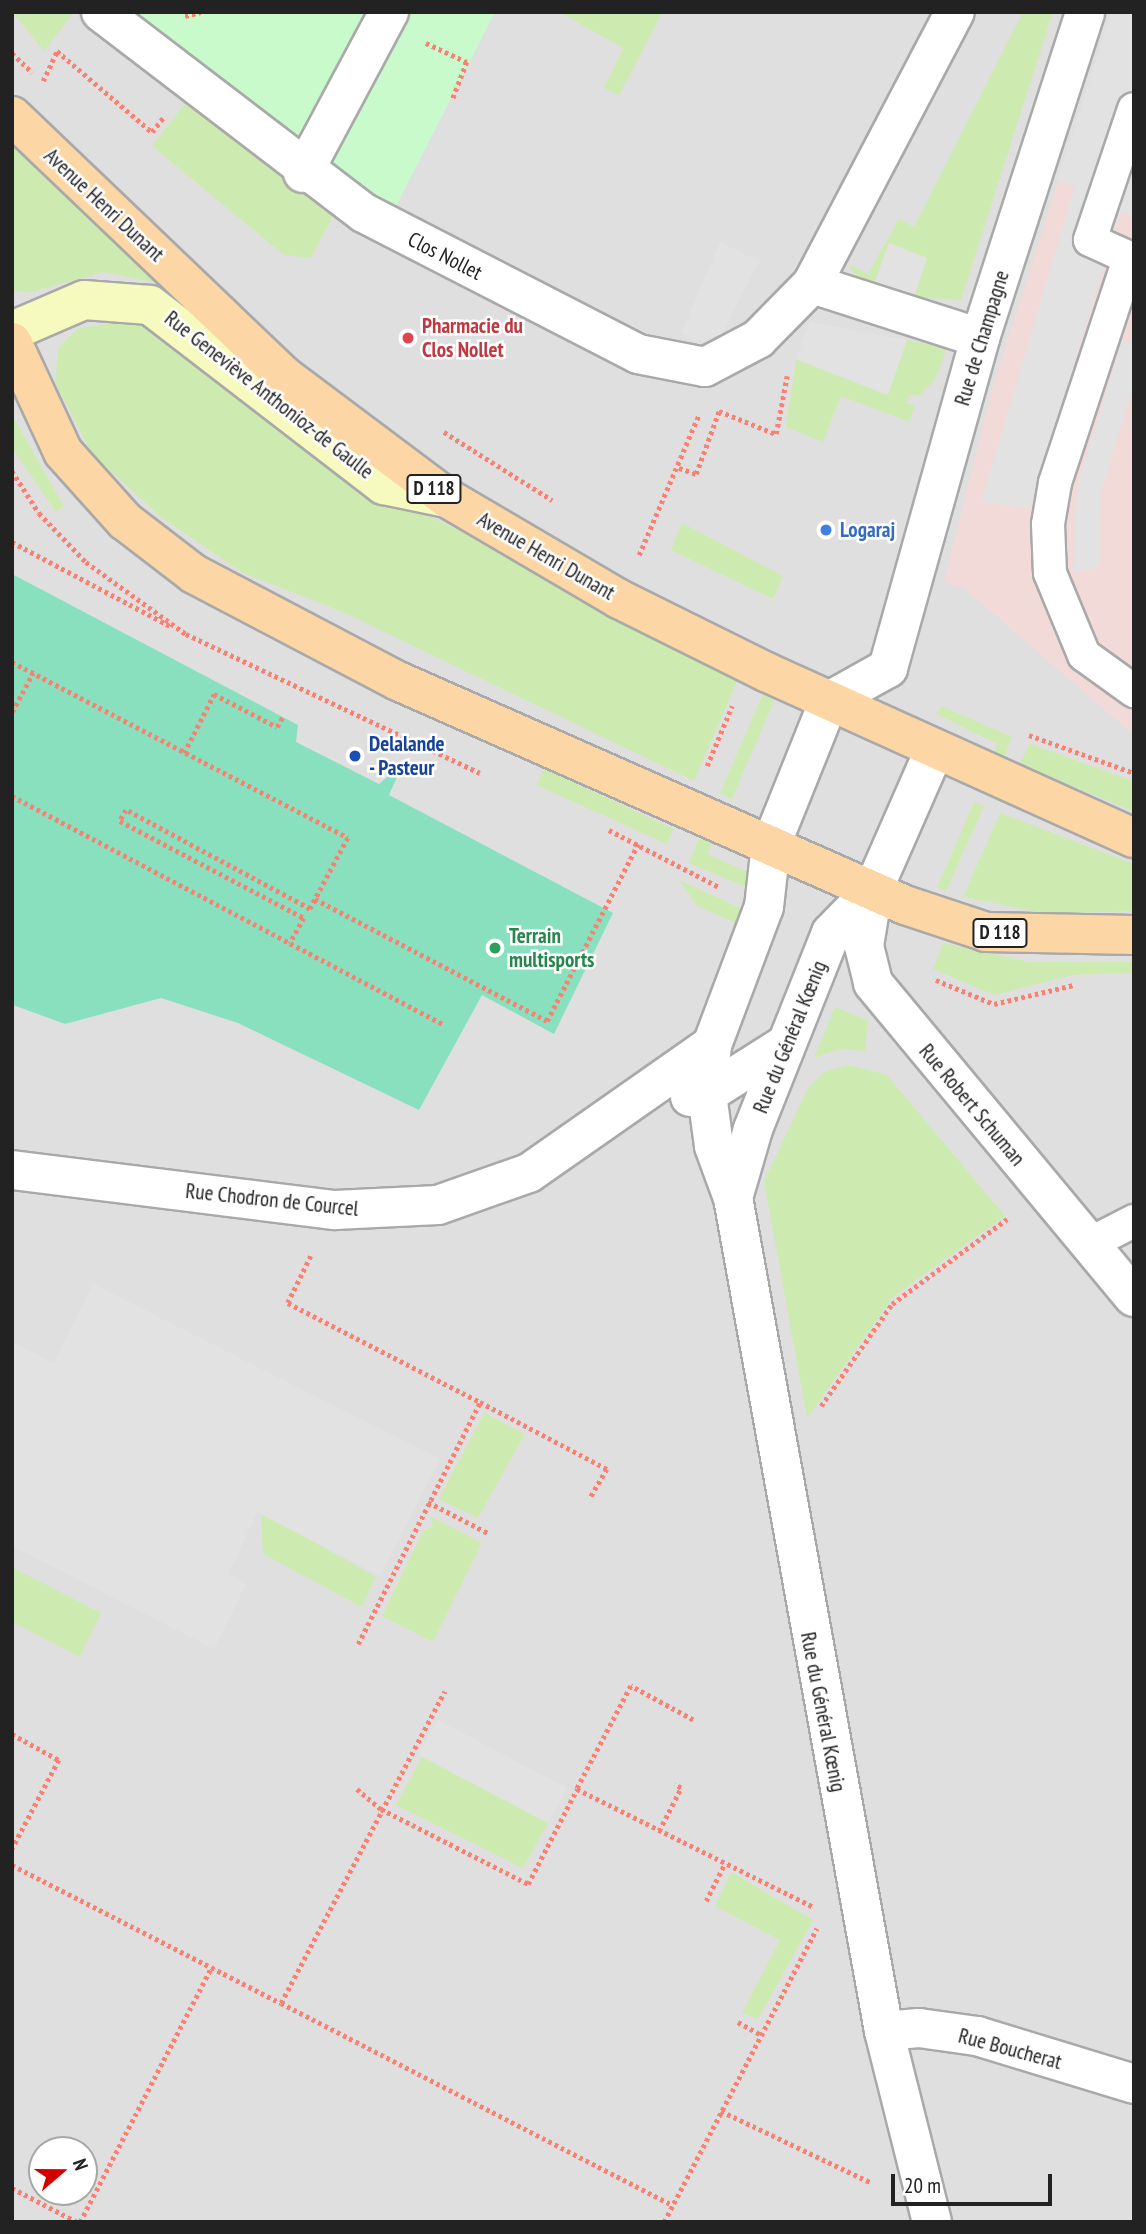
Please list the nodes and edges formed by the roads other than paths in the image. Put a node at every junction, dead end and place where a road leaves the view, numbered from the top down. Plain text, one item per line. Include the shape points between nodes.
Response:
1 (955, 12) edge
2 (1086, 12) edge
3 (111, 15) edge
4 (386, 18) edge
5 (1134, 109) edge
6 (12, 116) edge
7 (303, 173) junction
8 (1132, 260) edge
9 (812, 284) junction
10 (12, 331) edge
11 (980, 338) junction
12 (12, 342) edge
13 (447, 498) junction
14 (1134, 691) edge
15 (829, 701) junction
16 (934, 751) junction
17 (1134, 838) edge
18 (771, 845) junction
19 (873, 890) junction
20 (1134, 935) edge
21 (786, 1044) junction
22 (712, 1045) junction
23 (707, 1094) junction
24 (633, 1104) junction
25 (12, 1170) edge
26 (733, 1198) junction
27 (1134, 1221) edge
28 (1089, 1244) junction
29 (1134, 1297) edge
30 (884, 2031) junction
31 (1134, 2084) edge
32 (931, 2216) edge

1 - 9 street, Clos Nollet
2 - 11 street, Rue de Champagne
3 - 7 street, Clos Nollet
4 - 7 street
5 - 8 lane via 1090,240
6 - 13 main road, Avenue Henri Dunant / D 118 via 283,375
7 - 9 street, Clos Nollet via 419,243 638,354 677,366 705,367 758,339
8 - 14 lane via 1055,483 1048,524 1050,573 1084,655
9 - 11 street
10 - 13 main road, Rue Geneviève Anthonioz-de Gaulle via 84,300 150,305 384,485
11 - 15 street, Rue de Champagne via 888,668
12 - 18 main road, D 118 via 63,452 125,521 194,574 398,681
13 - 15 main road, Avenue Henri Dunant / D 118 via 619,599
15 - 16 main road, Avenue Henri Dunant / D 118
15 - 18 street, Rue du Général Kœnig
16 - 17 main road, Avenue Henri Dunant / D 118
16 - 19 street
18 - 19 main road, D 118
18 - 22 street, Rue du Général Kœnig via 764,906
19 - 20 main road, D 118 via 986,932 1041,938
19 - 21 street, Rue du Général Kœnig via 831,933
19 - 28 street, Rue Robert Schuman via 864,946 873,983
21 - 23 street, Rue Chodron de Courcel
21 - 26 street, Rue du Général Kœnig
22 - 23 street, Rue du Général Kœnig
22 - 24 street, Rue Chodron de Courcel
23 - 24 street, Rue Chodron de Courcel
23 - 26 street, Rue du Général Kœnig via 713,1146
24 - 25 street, Rue Chodron de Courcel via 529,1174 481,1195 403,1210 335,1210
26 - 30 street, Rue du Général Kœnig
27 - 28 lane
28 - 29 street, Rue Robert Schuman
30 - 31 street, Rue Boucherat via 919,2028 976,2036
30 - 32 street, Rue du Général Kœnig

